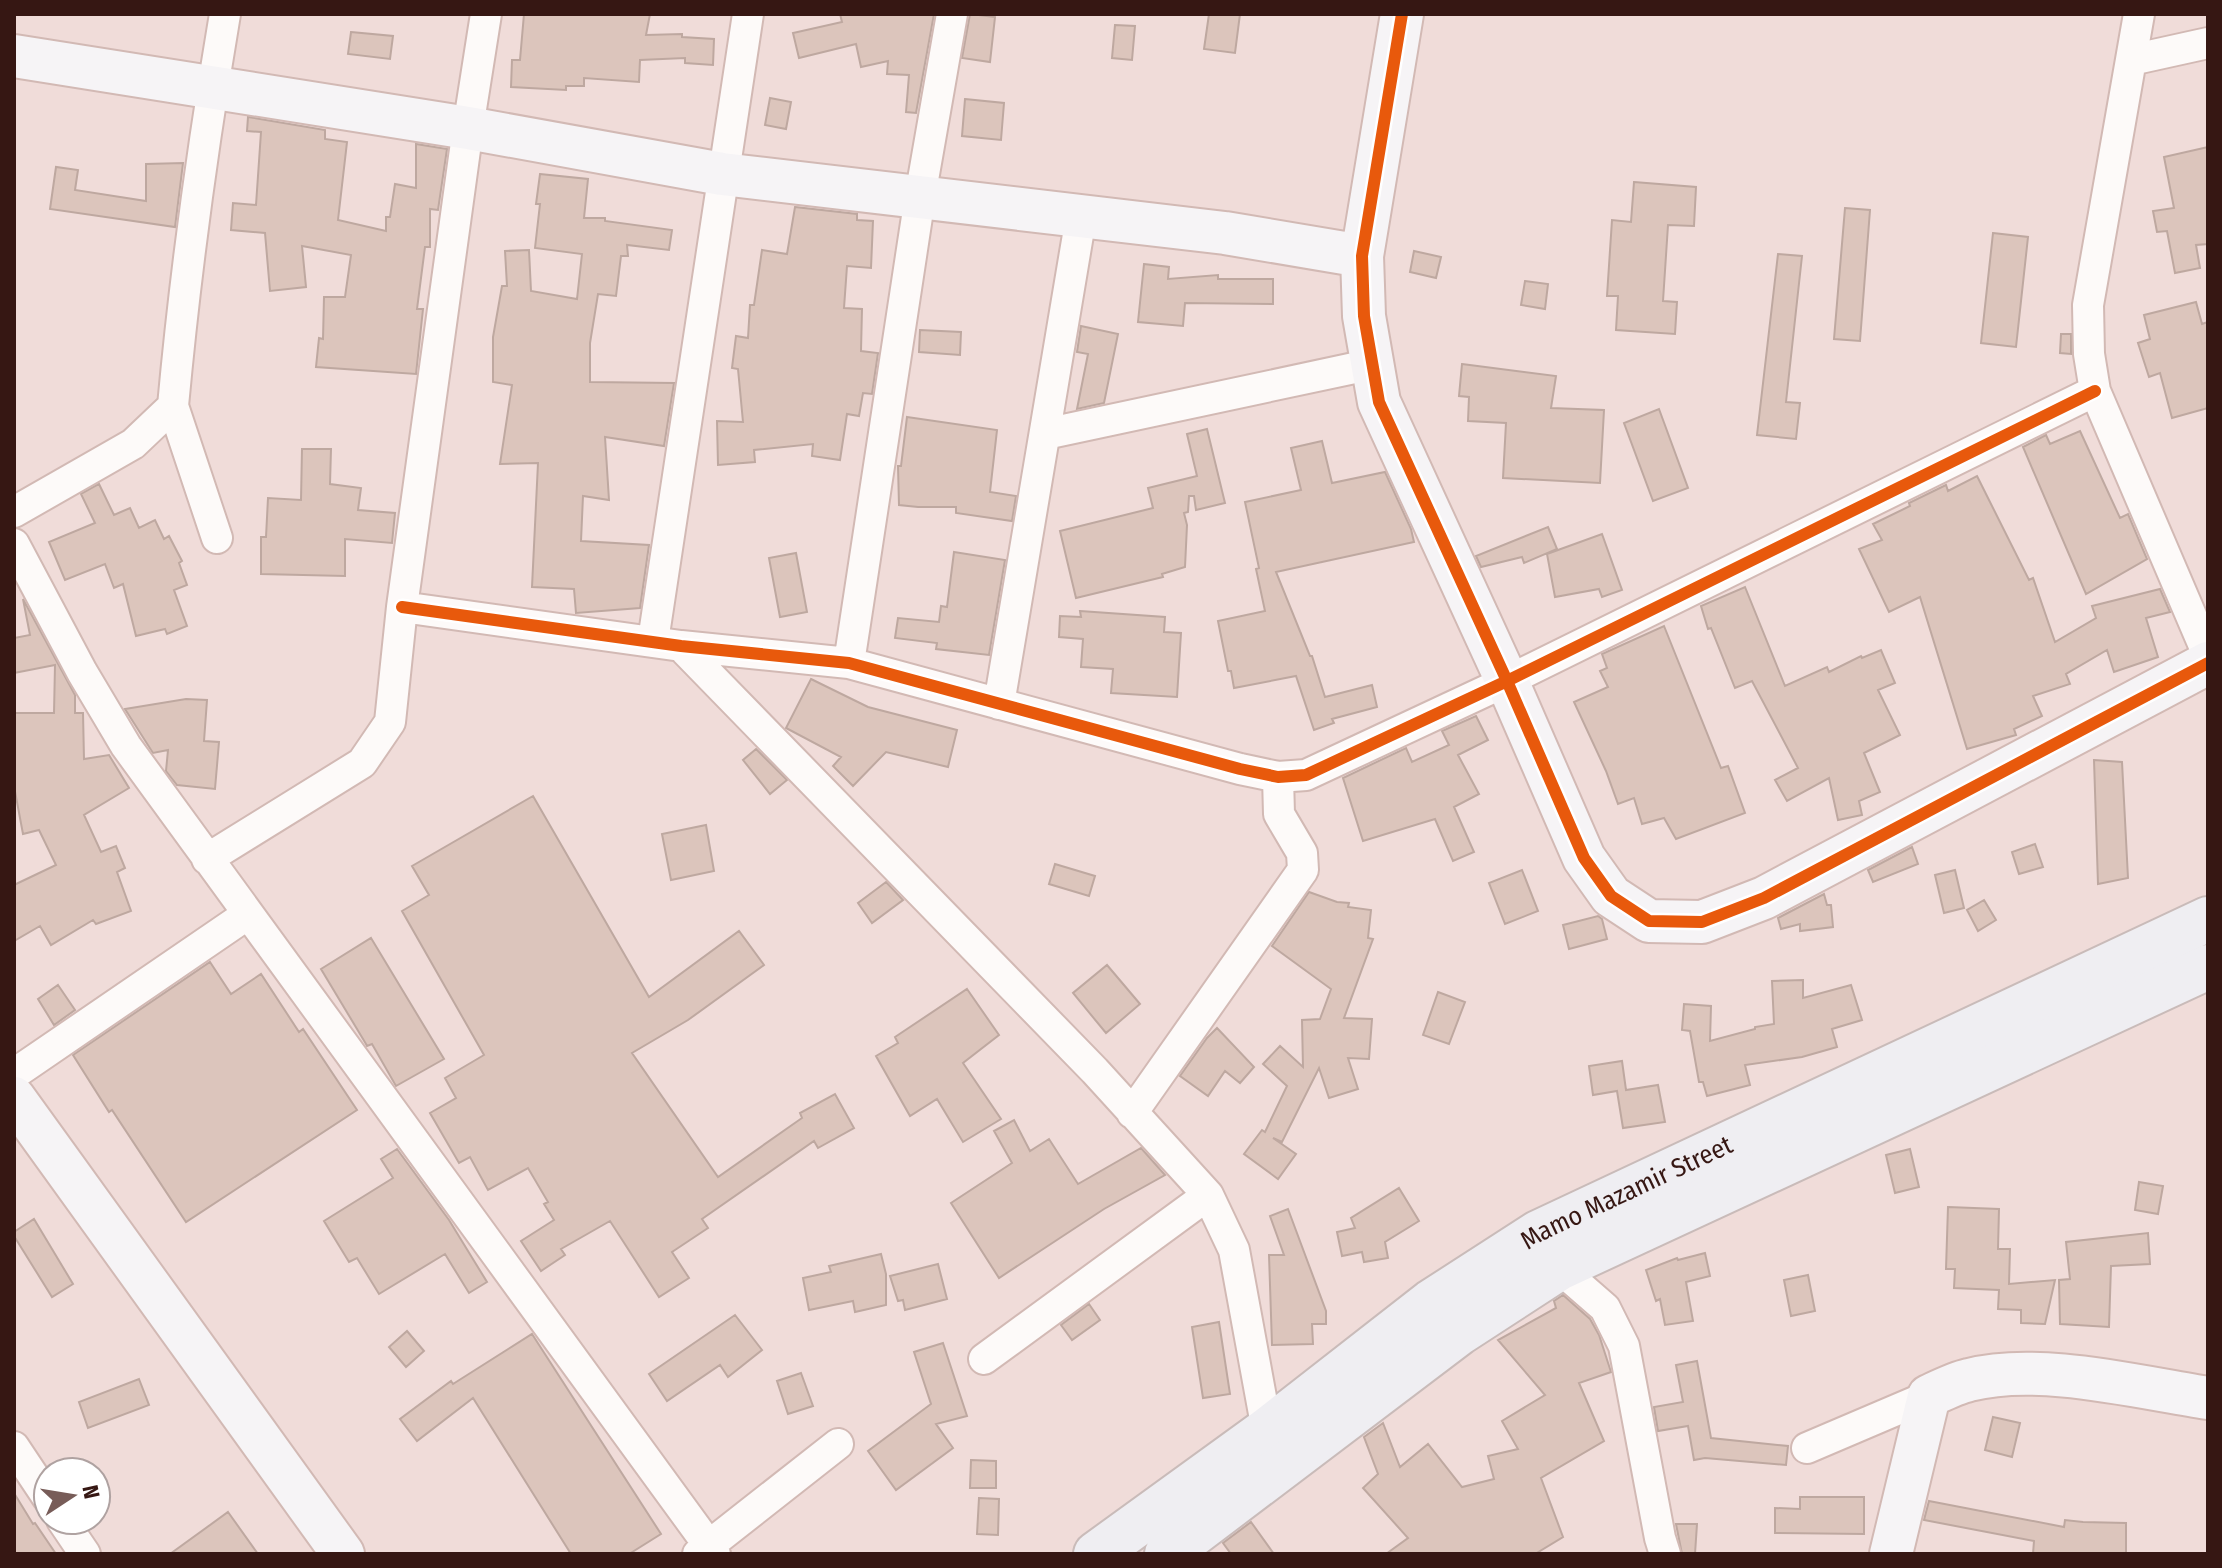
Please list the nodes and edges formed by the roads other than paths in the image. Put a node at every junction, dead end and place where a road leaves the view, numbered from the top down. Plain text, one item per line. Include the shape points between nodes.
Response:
1 (225, 14) edge
2 (486, 14) edge
3 (748, 14) edge
4 (952, 14) edge
5 (1402, 14) edge
6 (2139, 14) edge
7 (2208, 43) edge
8 (14, 56) edge
9 (2131, 60) junction
10 (213, 86) junction
11 (468, 128) junction
12 (722, 174) junction
13 (920, 197) junction
14 (1081, 217) junction
15 (1362, 256) junction
16 (1373, 364) junction
17 (2095, 391) junction
18 (173, 406) junction
19 (1045, 434) junction
20 (14, 512) edge
21 (217, 538) dead end
22 (14, 544) edge
23 (402, 607) junction
24 (667, 643) junction
25 (2208, 655) edge
26 (849, 663) junction
27 (2208, 663) edge
28 (1507, 681) junction
29 (999, 704) junction
30 (1278, 777) junction
31 (207, 859) junction
32 (248, 914) junction
33 (2208, 919) edge
34 (2208, 967) edge
35 (14, 1074) edge
36 (14, 1098) edge
37 (1132, 1113) junction
38 (1208, 1195) junction
39 (1559, 1268) junction
40 (984, 1359) dead end
41 (1929, 1396) junction
42 (2208, 1398) edge
43 (838, 1444) dead end
44 (1279, 1445) junction
45 (14, 1447) edge
46 (1807, 1448) dead end
47 (32, 1474) edge
48 (73, 1536) edge
49 (707, 1551) edge
50 (85, 1554) edge
51 (343, 1554) edge
52 (1096, 1554) edge
53 (1167, 1554) edge
54 (1665, 1554) edge
55 (1891, 1554) edge

1 - 10 street
2 - 11 street
3 - 12 street
4 - 13 street
5 - 15 street
6 - 9 street
7 - 9 street
8 - 10 street
9 - 17 street via 2088,305
10 - 11 street
10 - 18 street
11 - 12 street
11 - 23 street
12 - 13 street
12 - 24 street
13 - 14 street
13 - 26 street
14 - 15 street
14 - 19 street
15 - 16 street via 1364,316
16 - 19 street
16 - 28 street via 1379,402
17 - 25 street
17 - 28 street
18 - 20 street via 133,444
18 - 21 street
19 - 29 street
22 - 31 street via 126,746
23 - 24 street
23 - 31 street via 390,722 362,763
24 - 26 street
24 - 37 street
26 - 29 street
27 - 28 street via 1764,898 1702,922 1649,921 1611,896 1584,858
28 - 30 street via 1306,775
29 - 30 street
30 - 37 street via 1279,814 1302,853 1303,870
31 - 32 street
32 - 35 street
32 - 49 street
33 - 44 main road, Mamo Mazamir Street via 1538,1233 1431,1302
34 - 39 main road, Mamo Mazamir Street
36 - 51 street
37 - 38 street
38 - 40 street
38 - 44 street via 1234,1250
39 - 44 main road, Mamo Mazamir Street
39 - 54 street via 1605,1308 1624,1346
41 - 42 street via 1969,1380 2020,1373
41 - 46 street
41 - 55 street
43 - 49 street
44 - 52 main road, Mamo Mazamir Street
44 - 53 main road, Mamo Mazamir Street
45 - 47 street
48 - 50 street

